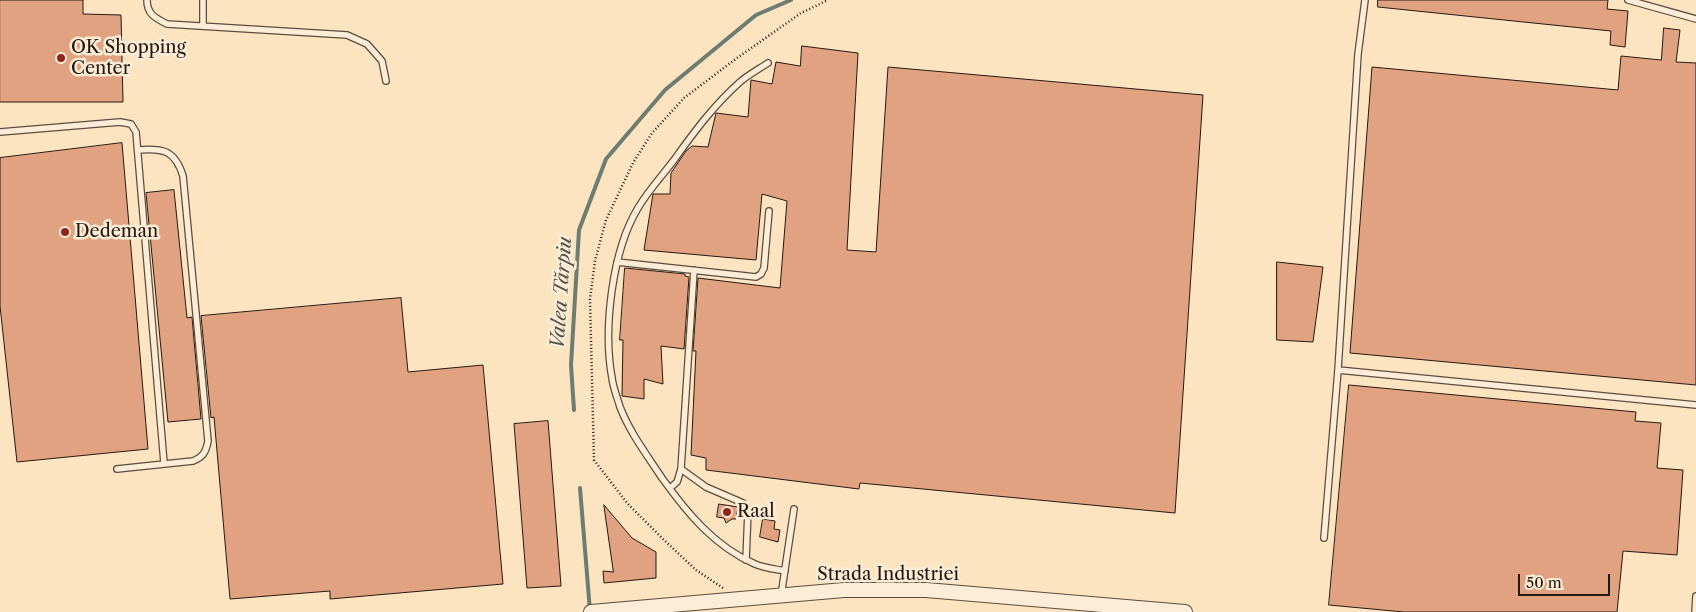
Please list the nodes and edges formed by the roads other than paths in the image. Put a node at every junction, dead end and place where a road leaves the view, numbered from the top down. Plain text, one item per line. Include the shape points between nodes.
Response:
1 (147, 0) edge
2 (203, 0) edge
3 (1365, 0) edge
4 (1628, 0) edge
5 (1696, 19) edge
6 (203, 26) junction
7 (768, 63) dead end
8 (386, 81) dead end
9 (0, 132) edge
10 (138, 150) junction
11 (769, 211) dead end
12 (616, 262) junction
13 (694, 270) junction
14 (1338, 370) junction
15 (1696, 405) edge
16 (164, 463) junction
17 (117, 469) dead end
18 (680, 469) junction
19 (670, 488) junction
20 (794, 509) dead end
21 (1324, 538) dead end
22 (746, 560) junction
23 (785, 571) junction
24 (781, 596) junction
25 (1696, 596) edge
26 (591, 612) edge
27 (1185, 612) edge
28 (1695, 612) edge

1 - 6 lane via 153,17 167,24
2 - 6 lane
3 - 14 lane via 1358,54
4 - 5 lane
6 - 8 lane via 347,35 367,44 382,61
7 - 12 lane via 734,87 694,132 637,209
9 - 10 lane via 120,122 131,124 136,132
10 - 16 lane
10 - 16 lane via 157,148 165,151 180,166 183,176 208,427 206,451 200,458
11 - 13 lane via 761,274 756,277
12 - 13 lane
12 - 19 lane via 610,316 612,379 633,436
13 - 18 lane
14 - 15 lane
14 - 21 lane
16 - 17 lane
18 - 19 lane via 677,482
18 - 22 lane via 706,487 744,503 748,511
19 - 22 lane via 698,524
20 - 23 lane
22 - 23 lane
23 - 24 lane
24 - 26 street, Strada Industriei
24 - 27 street, Strada Industriei via 844,590 926,590
25 - 28 lane

